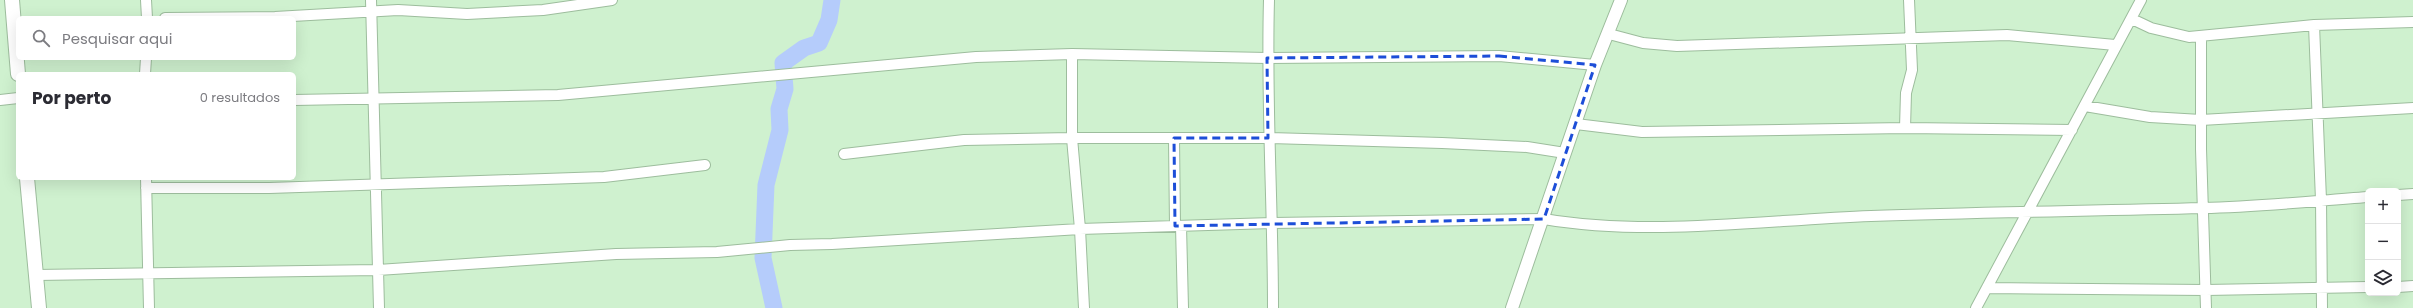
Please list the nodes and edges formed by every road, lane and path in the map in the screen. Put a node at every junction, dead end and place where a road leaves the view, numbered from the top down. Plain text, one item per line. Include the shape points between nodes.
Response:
1 (12, 0) edge
2 (146, 0) edge
3 (371, 0) edge
4 (612, 0) edge
5 (1269, 0) edge
6 (1621, 0) edge
7 (1909, 0) edge
8 (2141, 0) edge
9 (371, 12) junction
10 (147, 16) edge
11 (296, 17) edge
12 (2132, 19) junction
13 (2411, 21) edge
14 (2314, 25) junction
15 (1609, 34) junction
16 (2201, 37) junction
17 (1910, 38) junction
18 (2115, 45) junction
19 (16, 49) edge
20 (1072, 54) junction
21 (1268, 58) junction
22 (17, 60) edge
23 (146, 60) edge
24 (1595, 66) junction
25 (18, 72) edge
26 (145, 72) edge
27 (16, 98) edge
28 (375, 98) junction
29 (0, 100) edge
30 (296, 100) edge
31 (2085, 106) junction
32 (2413, 108) edge
33 (2318, 115) junction
34 (2200, 120) junction
35 (1576, 124) junction
36 (1905, 128) junction
37 (2072, 130) junction
38 (1072, 138) junction
39 (1174, 138) junction
40 (1268, 138) junction
41 (1565, 153) junction
42 (844, 154) dead end
43 (704, 165) dead end
44 (27, 180) edge
45 (146, 183) edge
46 (377, 186) junction
47 (2413, 194) edge
48 (2401, 195) edge
49 (2365, 197) edge
50 (2321, 200) junction
51 (2204, 208) junction
52 (2028, 210) junction
53 (1544, 219) junction
54 (1273, 223) junction
55 (1178, 226) junction
56 (1080, 229) junction
57 (378, 270) junction
58 (147, 273) junction
59 (36, 275) junction
60 (2413, 286) edge
61 (2321, 287) junction
62 (2365, 287) edge
63 (2401, 287) edge
64 (1987, 288) junction
65 (2206, 290) junction
66 (39, 308) edge
67 (149, 308) edge
68 (379, 308) edge
69 (1084, 308) edge
70 (1183, 308) edge
71 (1273, 308) edge
72 (1512, 308) edge
73 (1976, 308) edge
74 (2206, 308) edge
75 (2322, 308) edge

1 - 19 main road
2 - 10 street
3 - 9 street
4 - 9 street via 543,10 467,14 398,10
5 - 21 street
6 - 15 street
7 - 17 street
8 - 12 street
9 - 11 street
9 - 28 street
12 - 16 street via 2167,33
12 - 18 street
13 - 14 street
14 - 16 street
14 - 33 street
15 - 17 street via 1643,43 1677,46
15 - 24 street
16 - 34 street
17 - 18 street via 2007,35
17 - 36 street via 1912,70 1906,93
18 - 31 street
20 - 21 street
20 - 28 street via 976,57 558,95
20 - 38 street
21 - 24 street via 1499,56
21 - 40 street
22 - 25 main road
23 - 26 street
24 - 35 street
27 - 29 street
28 - 30 street
28 - 46 street
31 - 34 street via 2150,118
31 - 37 street
32 - 33 street
33 - 34 street
33 - 50 street
34 - 51 street
35 - 36 street via 1642,132
35 - 41 street
36 - 37 street
37 - 52 street
38 - 39 street
38 - 42 street via 964,140
38 - 56 street
39 - 40 street
39 - 55 street
40 - 41 street via 1527,147
40 - 54 street
41 - 53 street
43 - 46 street via 604,177
44 - 59 main road
45 - 46 street
45 - 58 street
46 - 57 street
47 - 48 street
49 - 50 street
50 - 51 street
50 - 61 street
51 - 52 street
51 - 65 street
52 - 53 street via 1640,227 1571,224
52 - 64 street
53 - 54 street
53 - 72 street
54 - 55 street
54 - 71 street
55 - 56 street
55 - 70 street
56 - 57 street via 790,245 717,252 616,254
56 - 69 street
57 - 58 street
57 - 68 street
58 - 59 street
58 - 67 street
59 - 66 main road
60 - 63 street
61 - 62 street
61 - 65 street
61 - 75 street
64 - 65 street
64 - 73 street
65 - 74 street

